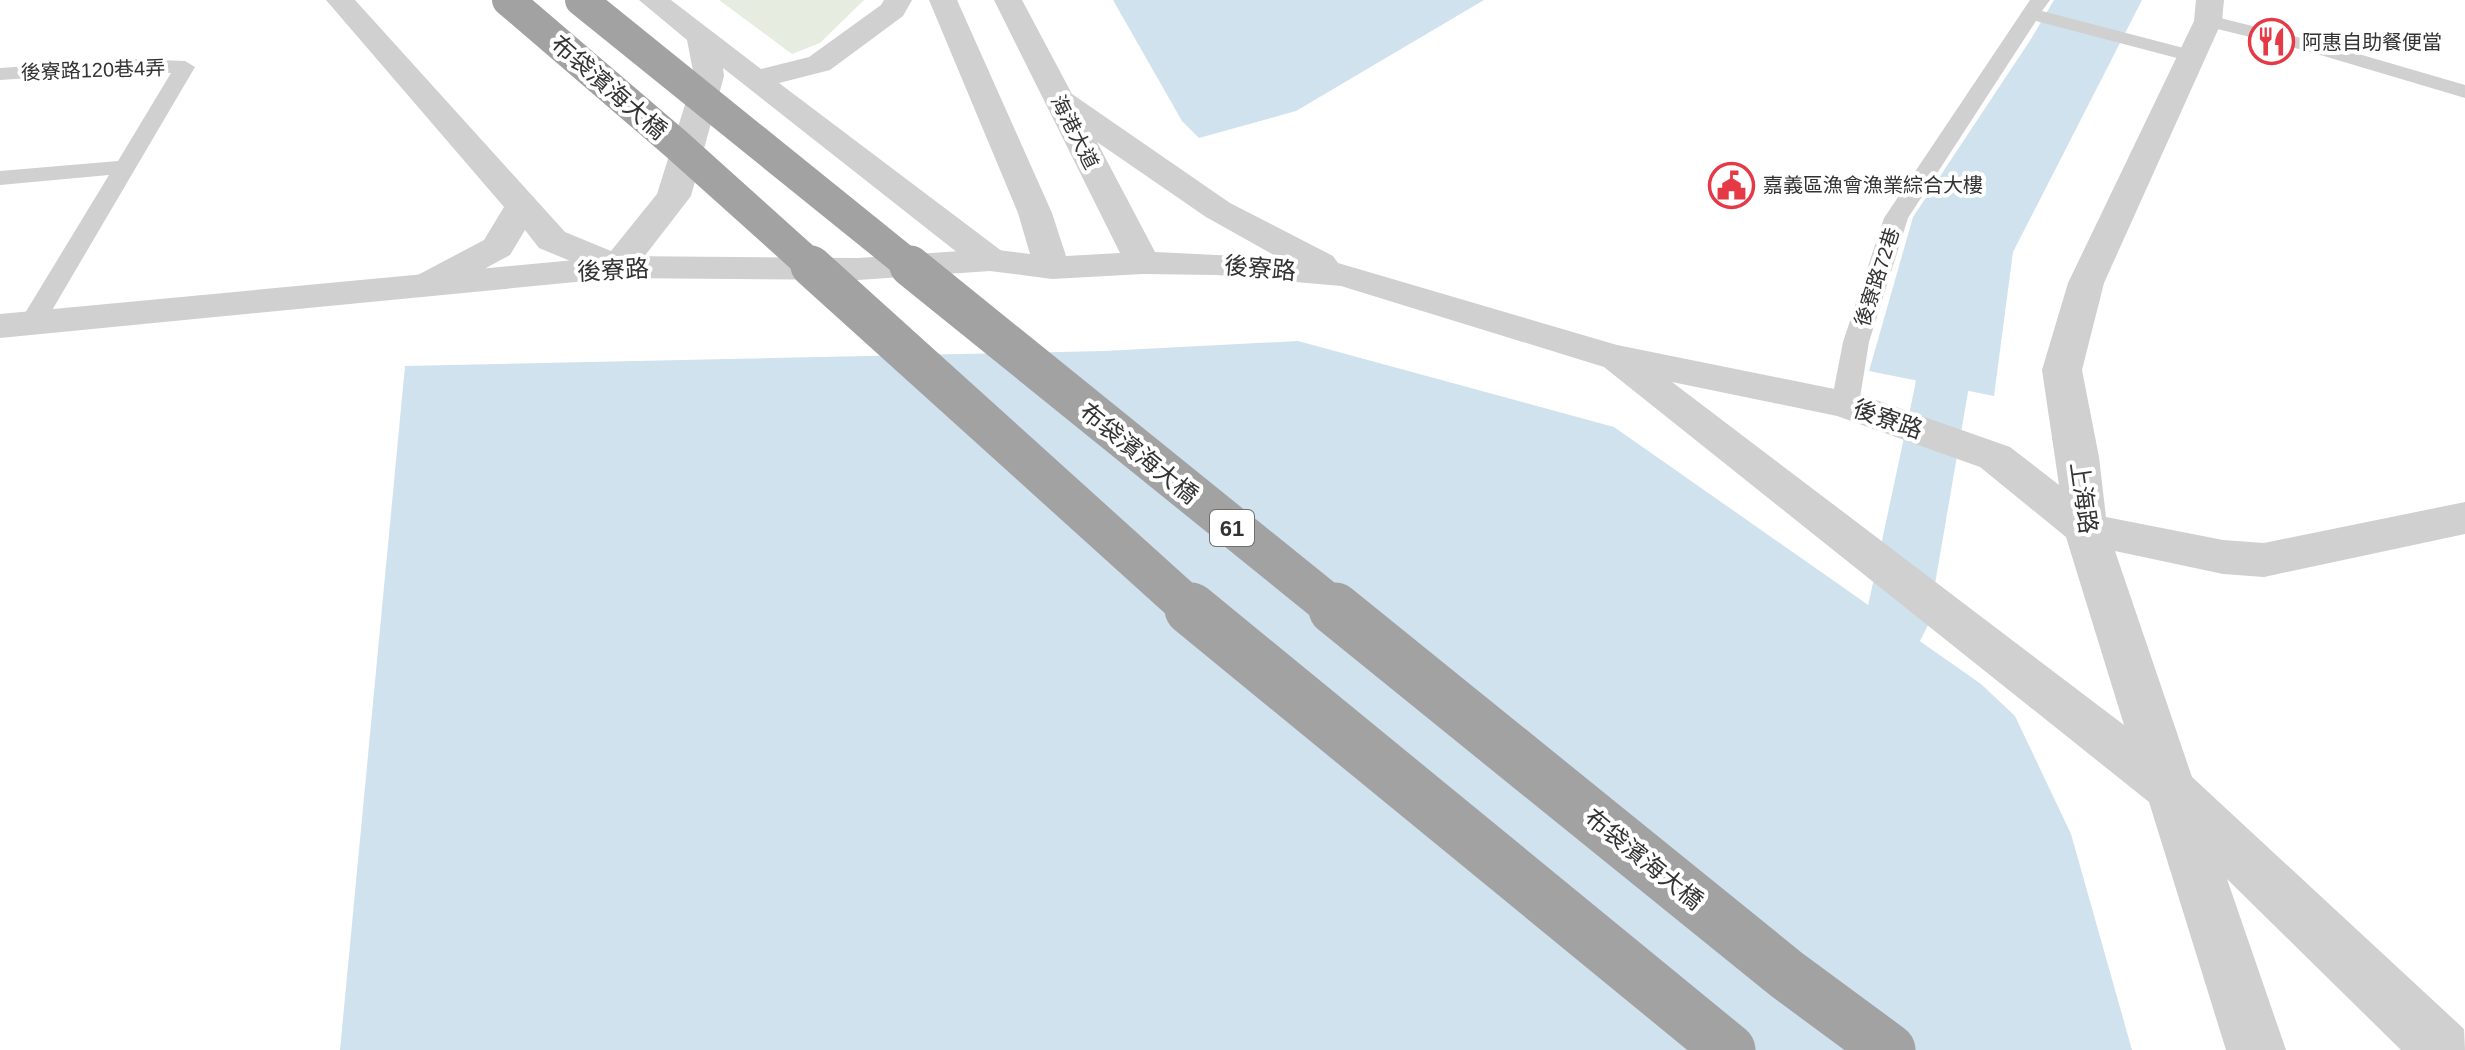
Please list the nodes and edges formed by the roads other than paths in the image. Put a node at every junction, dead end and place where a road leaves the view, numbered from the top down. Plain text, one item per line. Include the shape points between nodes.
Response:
1 (340, 0) edge
2 (508, 0) edge
3 (581, 0) edge
4 (653, 0) edge
5 (898, 0) edge
6 (943, 0) edge
7 (1008, 0) edge
8 (2035, 7) edge
9 (2203, 26) edge
10 (701, 37) junction
11 (0, 74) edge
12 (756, 79) junction
13 (2465, 92) edge
14 (1060, 100) junction
15 (125, 167) junction
16 (0, 178) edge
17 (522, 206) junction
18 (990, 260) junction
19 (1143, 263) junction
20 (617, 267) junction
21 (1052, 268) junction
22 (1344, 275) junction
23 (427, 285) junction
24 (16, 324) edge
25 (1613, 357) junction
26 (1845, 404) junction
27 (2465, 518) edge
28 (2085, 529) junction
29 (2170, 789) junction
30 (1729, 1050) edge
31 (1889, 1050) edge
32 (2256, 1050) edge
33 (2443, 1050) edge

1 - 17 street
2 - 30 highway, 布袋濱海大橋, bridge via 676,144 1227,642
3 - 31 highway, 布袋濱海大橋 / 61, bridge via 1786,974
4 - 10 street
5 - 12 street via 893,10 819,64
6 - 21 street via 1035,213
7 - 14 street, 海港大道
8 - 9 lane
8 - 26 lane, 後寮路72巷 via 1896,218 1856,342
9 - 13 lane via 2314,47
9 - 28 street, 上海路 via 2086,283 2062,370
10 - 12 street
10 - 20 street via 709,76 674,196
11 - 15 lane, 後寮路120巷4弄 via 185,67
12 - 18 street
14 - 19 street, 海港大道
14 - 22 street via 1178,185 1293,253
15 - 16 lane
15 - 24 lane
17 - 20 street via 552,240
17 - 23 street via 497,247
18 - 20 street, 後寮路 via 858,269
18 - 21 street, 後寮路
19 - 21 street, 後寮路
19 - 22 street, 後寮路
20 - 23 street, 後寮路
22 - 25 street, 後寮路
23 - 24 street, 後寮路
25 - 26 street, 後寮路
25 - 29 street
26 - 28 street, 後寮路 via 1995,457
27 - 28 street, 後寮路 via 2264,560 2223,557
28 - 29 street, 上海路
29 - 32 street, 上海路
29 - 33 street

